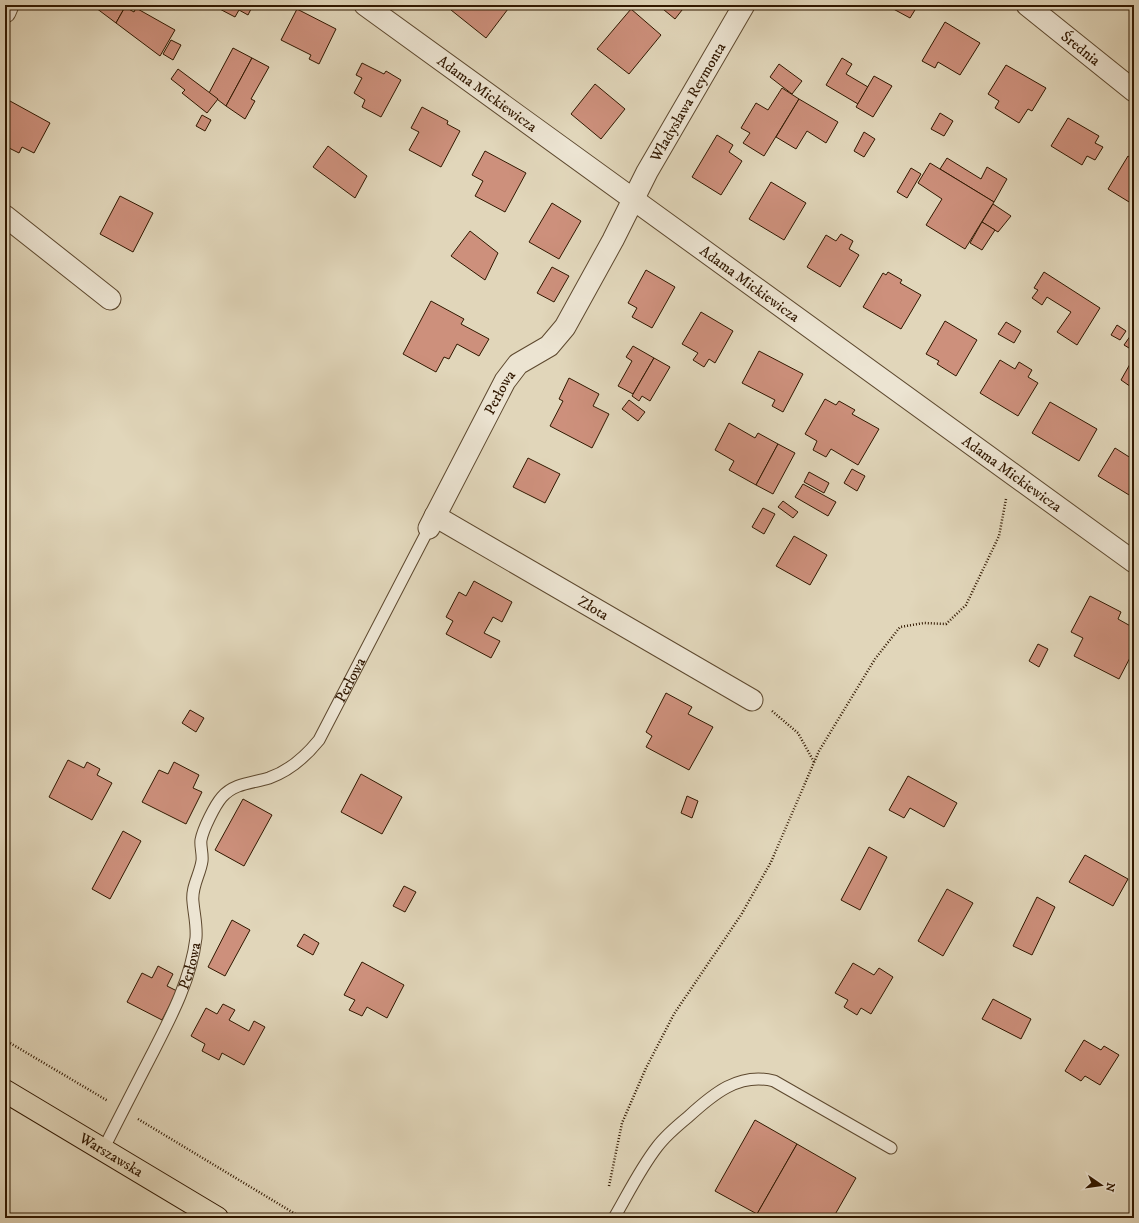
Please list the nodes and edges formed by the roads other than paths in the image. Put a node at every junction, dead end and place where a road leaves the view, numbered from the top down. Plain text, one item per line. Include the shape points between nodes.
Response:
1 (8, 5) edge
2 (365, 5) edge
3 (744, 5) edge
4 (1027, 5) edge
5 (5, 12) edge
6 (1134, 91) edge
7 (633, 199) junction
8 (5, 216) edge
9 (110, 299) dead end
10 (432, 522) junction
11 (1134, 562) edge
12 (752, 700) road end
13 (5, 1092) edge
14 (891, 1148) dead end
15 (103, 1150) junction
16 (217, 1218) edge
17 (614, 1218) edge

1 - 5 street
2 - 7 street, Adama Mickiewicza
3 - 7 street, Władysława Reymonta
4 - 6 street, Średnia
7 - 10 street, Perłowa via 565,327 548,346 518,364 505,381
7 - 11 street, Adama Mickiewicza
8 - 9 street
10 - 12 street, Złota
10 - 15 lane, Perłowa via 319,740 306,756 291,767 270,778 228,791 221,798 203,832 200,842 203,850 202,861 194,886 196,937 191,964 174,1012
13 - 15 main road, Warszawska
14 - 17 lane via 774,1081 761,1077 749,1079 714,1094 669,1133 657,1147
15 - 16 main road, Warszawska

